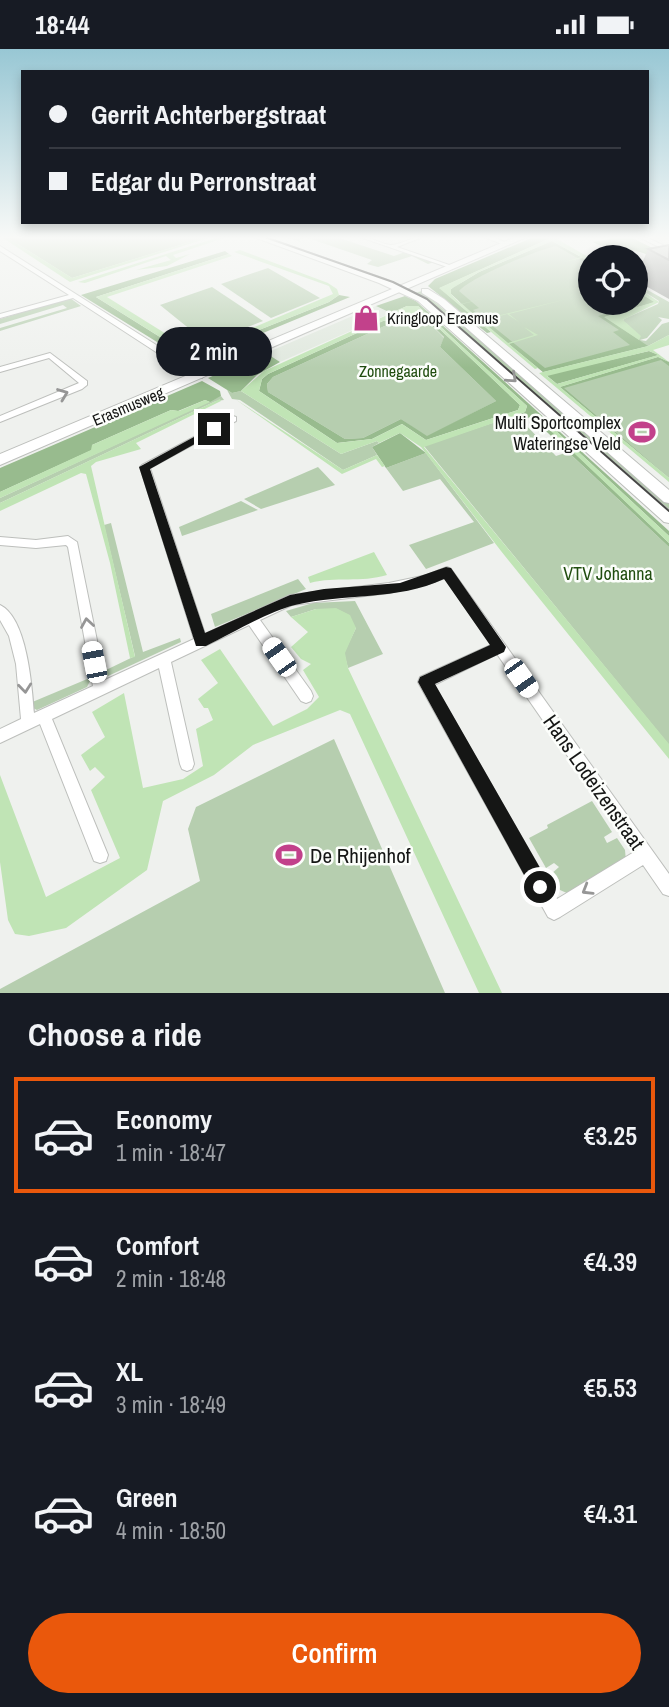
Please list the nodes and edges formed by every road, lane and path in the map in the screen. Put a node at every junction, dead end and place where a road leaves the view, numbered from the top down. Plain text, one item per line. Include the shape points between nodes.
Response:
1 (49, 280) edge
2 (386, 280) edge
3 (388, 280) edge
4 (417, 280) edge
5 (404, 286) junction
6 (73, 296) junction
7 (0, 316) edge
8 (0, 370) edge
9 (195, 373) junction
10 (0, 419) edge
11 (233, 419) dead end
12 (0, 451) edge
13 (0, 460) edge
14 (669, 498) edge
15 (669, 518) edge
16 (0, 541) edge
17 (0, 610) edge
18 (251, 618) junction
19 (201, 642) junction
20 (499, 647) junction
21 (164, 659) junction
22 (100, 690) junction
23 (306, 696) dead end
24 (44, 716) junction
25 (28, 724) junction
26 (0, 736) edge
27 (187, 764) dead end
28 (645, 854) junction
29 (100, 855) dead end
30 (669, 888) edge

1 - 6 street
2 - 5 street
3 - 5 street
4 - 5 main road, Erasmusweg
5 - 9 main road, Erasmusweg
5 - 14 street via 441,301
5 -> 15 street
6 - 7 street
6 - 9 street
10 -> 8 street via 83,381 50,355
9 - 12 main road, Erasmusweg
9 - 13 main road, Erasmusweg
11 - 19 street via 145,467
22 -> 16 street via 73,545 68,540 36,544
17 -> 25 street via 14,628 20,648
18 - 19 street
18 - 20 street, Hans Lodeizenstraat via 290,600 400,588 446,572
18 - 23 street
19 - 21 street
20 - 28 street, Hans Lodeizenstraat
28 -> 20 street via 554,911 425,682
21 - 22 street
21 - 27 street
22 - 24 street
24 - 25 street
24 - 29 street
25 - 26 street
28 - 30 street, Hans Lodeizenstraat

